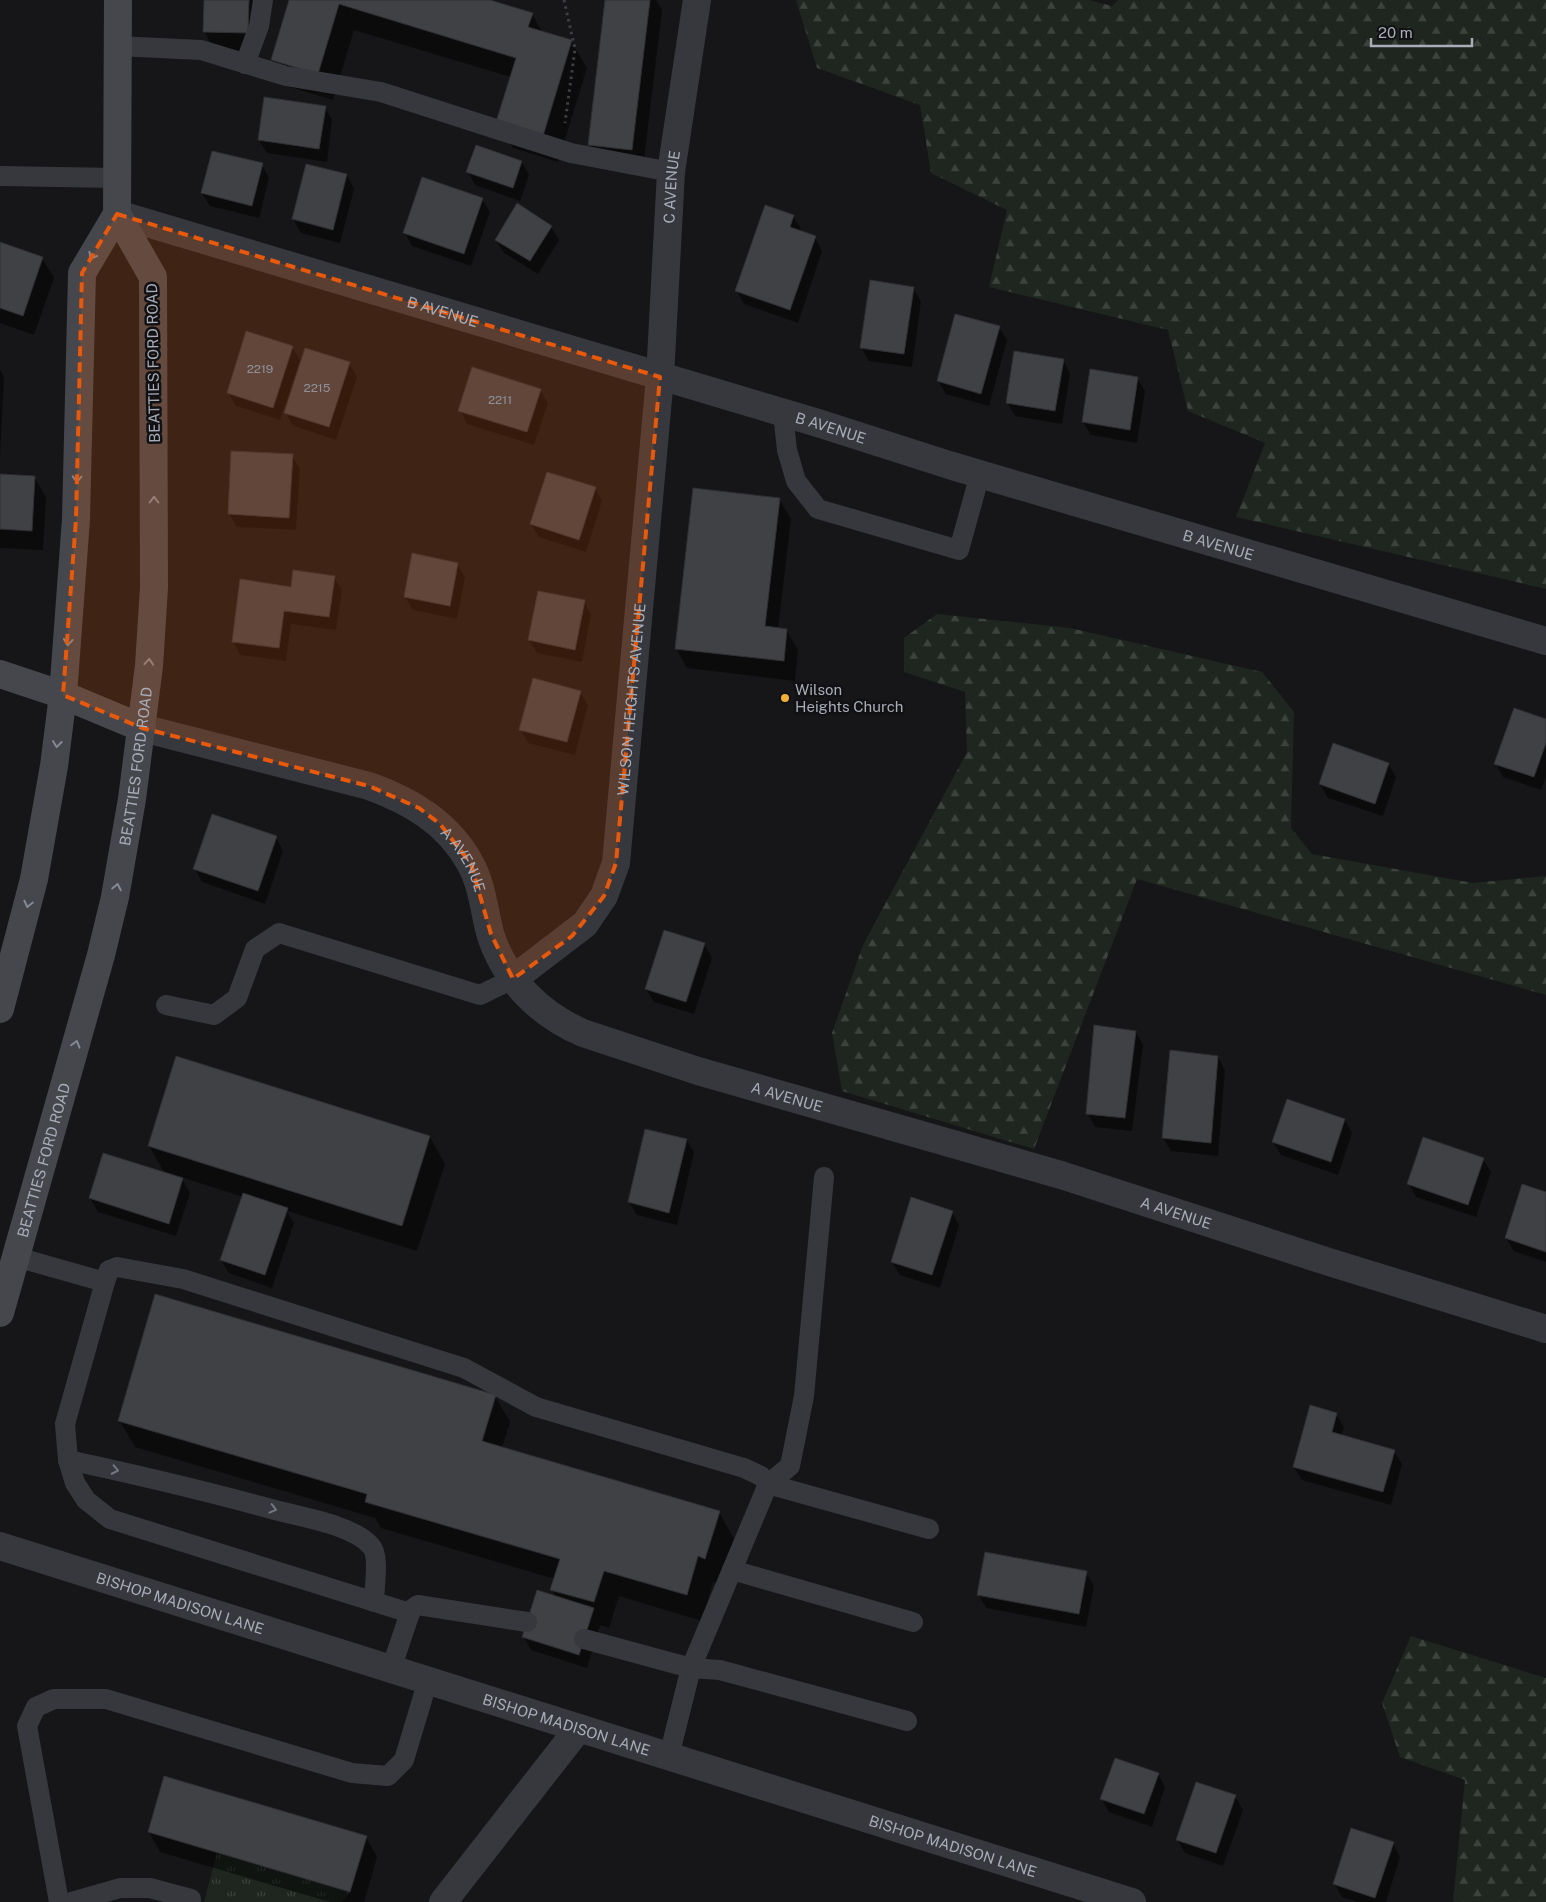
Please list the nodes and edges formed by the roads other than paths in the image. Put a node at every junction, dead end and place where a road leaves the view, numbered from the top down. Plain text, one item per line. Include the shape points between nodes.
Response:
1 (118, 0) edge
2 (263, 0) edge
3 (697, 0) edge
4 (118, 46) junction
5 (245, 64) junction
6 (671, 172) junction
7 (0, 176) edge
8 (116, 178) junction
9 (117, 214) junction
10 (660, 377) junction
11 (783, 413) junction
12 (980, 474) junction
13 (1546, 641) edge
14 (0, 674) edge
15 (63, 695) junction
16 (142, 728) junction
17 (513, 979) junction
18 (166, 1005) dead end
19 (0, 1009) edge
20 (824, 1177) dead end
21 (16, 1257) junction
22 (105, 1282) junction
23 (0, 1313) edge
24 (1546, 1329) edge
25 (68, 1460) junction
26 (768, 1484) junction
27 (929, 1529) dead end
28 (0, 1546) edge
29 (732, 1570) junction
30 (374, 1602) junction
31 (410, 1613) junction
32 (527, 1622) dead end
33 (913, 1622) dead end
34 (584, 1640) dead end
35 (691, 1668) junction
36 (391, 1669) junction
37 (428, 1680) junction
38 (907, 1721) dead end
39 (579, 1728) junction
40 (669, 1756) junction
41 (191, 1899) dead end
42 (59, 1902) edge
43 (71, 1902) edge
44 (443, 1902) edge
45 (1132, 1902) edge

1 - 4 main road, BEATTIES FORD ROAD
2 - 5 lane via 259,26
3 - 6 street, C AVENUE
4 - 5 lane via 201,50
4 - 8 main road, BEATTIES FORD ROAD
5 - 6 lane via 286,76 381,92 571,153
6 - 10 street, C AVENUE
7 - 8 lane
8 - 9 main road, BEATTIES FORD ROAD
9 - 10 street, B AVENUE
9 -> 15 main road via 82,273 76,519
16 -> 9 main road, BEATTIES FORD ROAD via 154,587 153,278
10 - 11 street, B AVENUE
10 - 17 street, WILSON HEIGHTS AVENUE via 616,863 604,896 585,924
11 - 12 street, B AVENUE
11 - 12 lane via 787,450 796,481 818,509 959,550
12 - 13 street, B AVENUE
14 - 15 main road
15 - 16 main road
15 -> 19 main road via 34,879
16 - 17 street, A AVENUE via 369,786 418,808 440,824 471,864 491,934
21 -> 16 main road, BEATTIES FORD ROAD via 111,914 126,840
17 - 18 lane via 480,995 279,933 255,949 237,998 214,1015
17 - 24 street, A AVENUE via 533,1002 583,1033 698,1071 1061,1175
20 - 26 lane via 804,1396 790,1466
21 - 22 lane
21 - 23 main road, BEATTIES FORD ROAD
22 - 25 lane via 68,1406 65,1424
22 - 26 lane via 109,1270 117,1268 183,1279 464,1368 536,1407 744,1468 761,1476
25 - 30 lane via 75,1483 86,1500 110,1519
25 -> 30 lane via 175,1483 322,1522 353,1534 372,1546 376,1557
26 - 27 lane
26 - 29 lane
28 - 36 street, BISHOP MADISON LANE
29 - 33 lane
29 - 35 lane
30 - 31 lane
31 - 32 lane via 418,1605
31 - 36 lane
34 - 35 lane
35 - 38 lane via 720,1670
35 - 40 lane
36 - 37 street, BISHOP MADISON LANE
37 - 39 street, BISHOP MADISON LANE
37 - 42 lane via 404,1760 388,1776 352,1773 106,1699 54,1699 36,1707 26,1726
39 - 40 street, BISHOP MADISON LANE
39 - 44 street
40 - 45 street, BISHOP MADISON LANE
41 - 43 lane via 150,1888 120,1888

